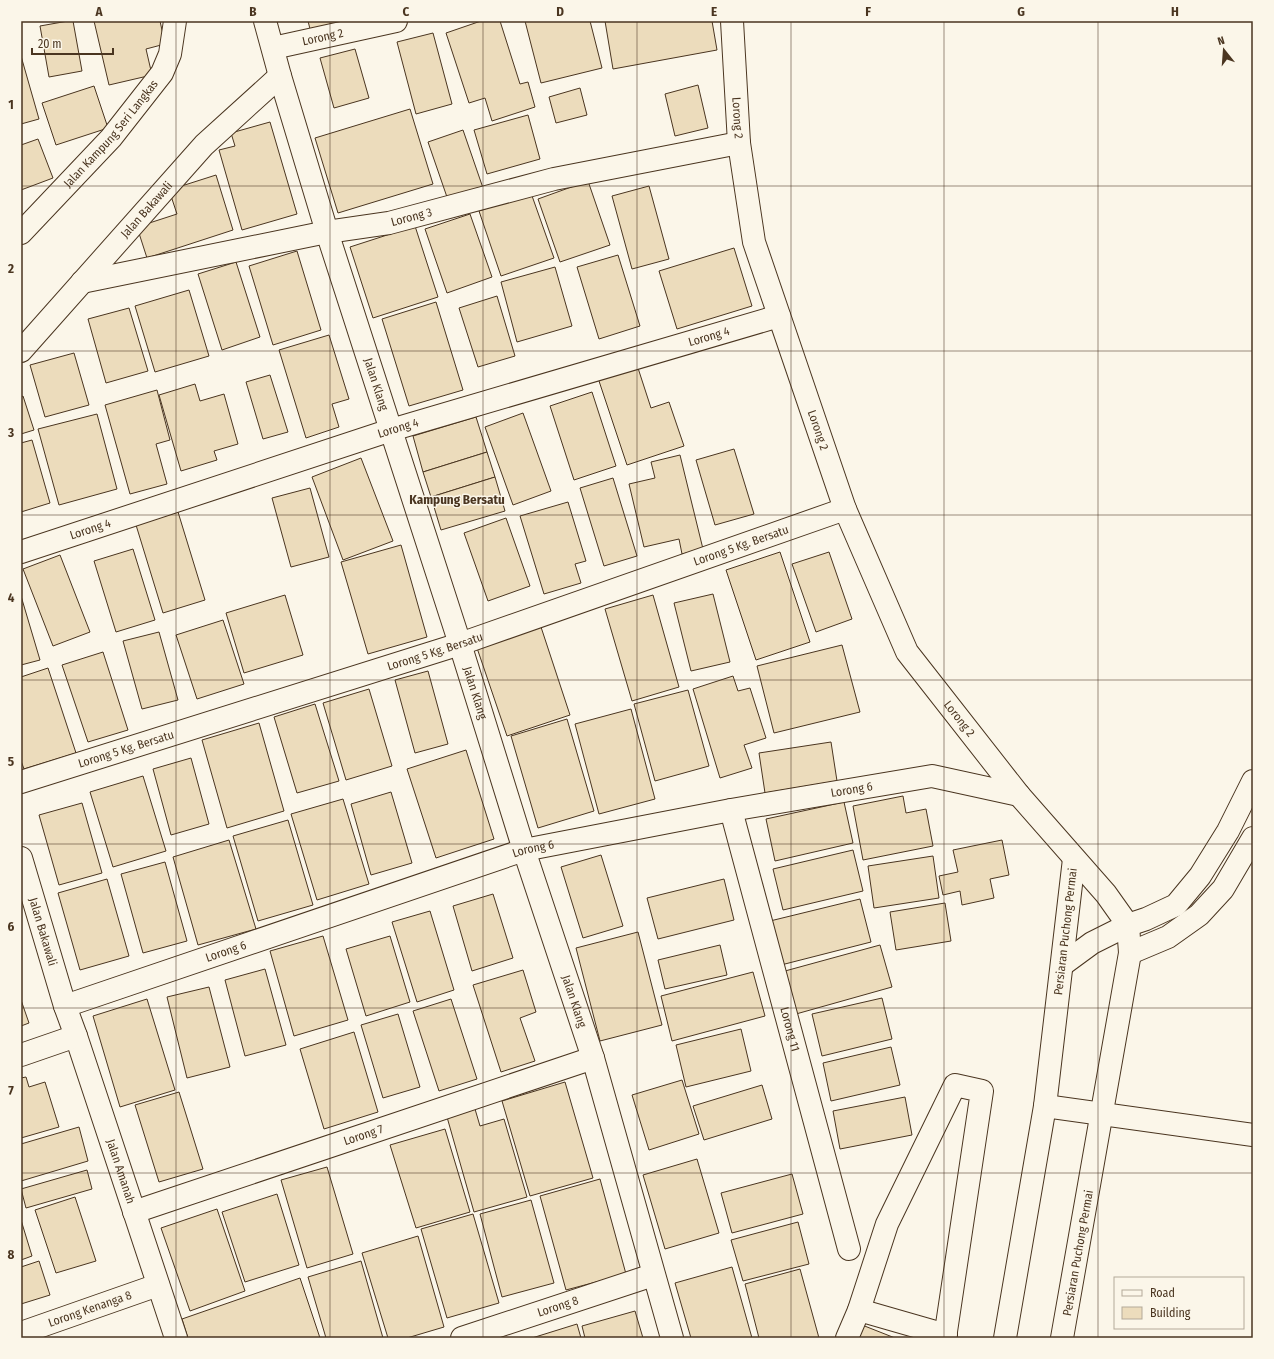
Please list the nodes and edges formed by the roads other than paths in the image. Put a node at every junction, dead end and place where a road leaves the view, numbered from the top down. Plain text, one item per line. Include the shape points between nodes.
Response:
1 (175, 21) edge
2 (265, 21) edge
3 (396, 21) edge
4 (732, 21) edge
5 (273, 48) junction
6 (280, 76) junction
7 (739, 143) junction
8 (328, 232) junction
9 (21, 233) edge
10 (82, 282) junction
11 (779, 316) junction
12 (21, 351) edge
13 (391, 430) junction
14 (845, 510) junction
15 (21, 552) edge
16 (460, 644) junction
17 (1253, 781) edge
18 (21, 782) edge
19 (1019, 795) junction
20 (731, 810) junction
21 (1253, 838) edge
22 (524, 850) junction
23 (21, 858) edge
24 (1074, 859) junction
25 (1128, 925) junction
26 (1130, 953) junction
27 (1062, 965) junction
28 (65, 1006) junction
29 (76, 1036) junction
30 (21, 1055) edge
31 (593, 1058) junction
32 (1045, 1106) junction
33 (1103, 1113) junction
34 (1253, 1135) edge
35 (134, 1212) junction
36 (849, 1249) dead end
37 (653, 1275) junction
38 (158, 1285) junction
39 (858, 1310) junction
40 (21, 1333) edge
41 (945, 1336) edge
42 (176, 1338) edge
43 (462, 1338) edge
44 (672, 1338) edge
45 (847, 1338) edge
46 (1005, 1338) edge
47 (1062, 1338) edge

1 - 9 street, Jalan Kampung Seri Langkas via 170,54 162,73 111,138
2 - 5 street, Jalan Klang
3 - 5 street, Lorong 2
4 - 7 street, Lorong 2
5 - 6 street, Jalan Klang
6 - 8 street, Jalan Klang
6 - 10 street, Jalan Bakawali via 204,145
7 - 8 street, Lorong 3 via 554,179 389,222
7 - 11 street, Lorong 2 via 754,242
8 - 10 street, Lorong 3
8 - 13 street, Jalan Klang
10 - 12 street, Jalan Bakawali
11 - 13 street, Lorong 4
11 - 14 street, Lorong 2
13 - 15 street, Lorong 4
13 - 16 street, Jalan Klang
14 - 16 street, Lorong 5 Kg. Bersatu
14 - 19 street, Lorong 2 via 907,652
16 - 18 street, Lorong 5 Kg. Bersatu
16 - 22 street, Jalan Klang
17 - 25 street via 1228,831 1200,876 1176,905
19 - 20 street, Lorong 6 via 932,776
19 - 24 street, Lorong 2
20 - 22 street, Lorong 6
20 - 36 street, Lorong 11
21 - 26 street via 1223,889 1199,915 1168,937
22 - 28 street, Lorong 6
22 - 31 street, Jalan Klang
23 - 28 street, Jalan Bakawali
24 - 25 street, Persiaran Puchong Permai via 1106,894
24 - 27 street, Persiaran Puchong Permai
25 - 26 street, Persiaran Puchong Permai
25 - 27 street via 1092,943
26 - 33 street, Persiaran Puchong Permai
27 - 32 street, Persiaran Puchong Permai
28 - 29 street, Jalan Amanah
29 - 30 street
29 - 35 street, Jalan Amanah
31 - 35 street, Lorong 7
31 - 37 street, Jalan Klang
32 - 33 street
32 - 46 street, Persiaran Puchong Permai
33 - 34 street
33 - 47 street, Persiaran Puchong Permai
35 - 38 street, Jalan Amanah
37 - 43 street, Lorong 8
37 - 44 street, Jalan Klang
38 - 40 street, Lorong Kenanga 8
38 - 42 street, Jalan Amanah
39 - 41 street
39 - 41 street via 887,1224 955,1085 982,1091
39 - 45 street

